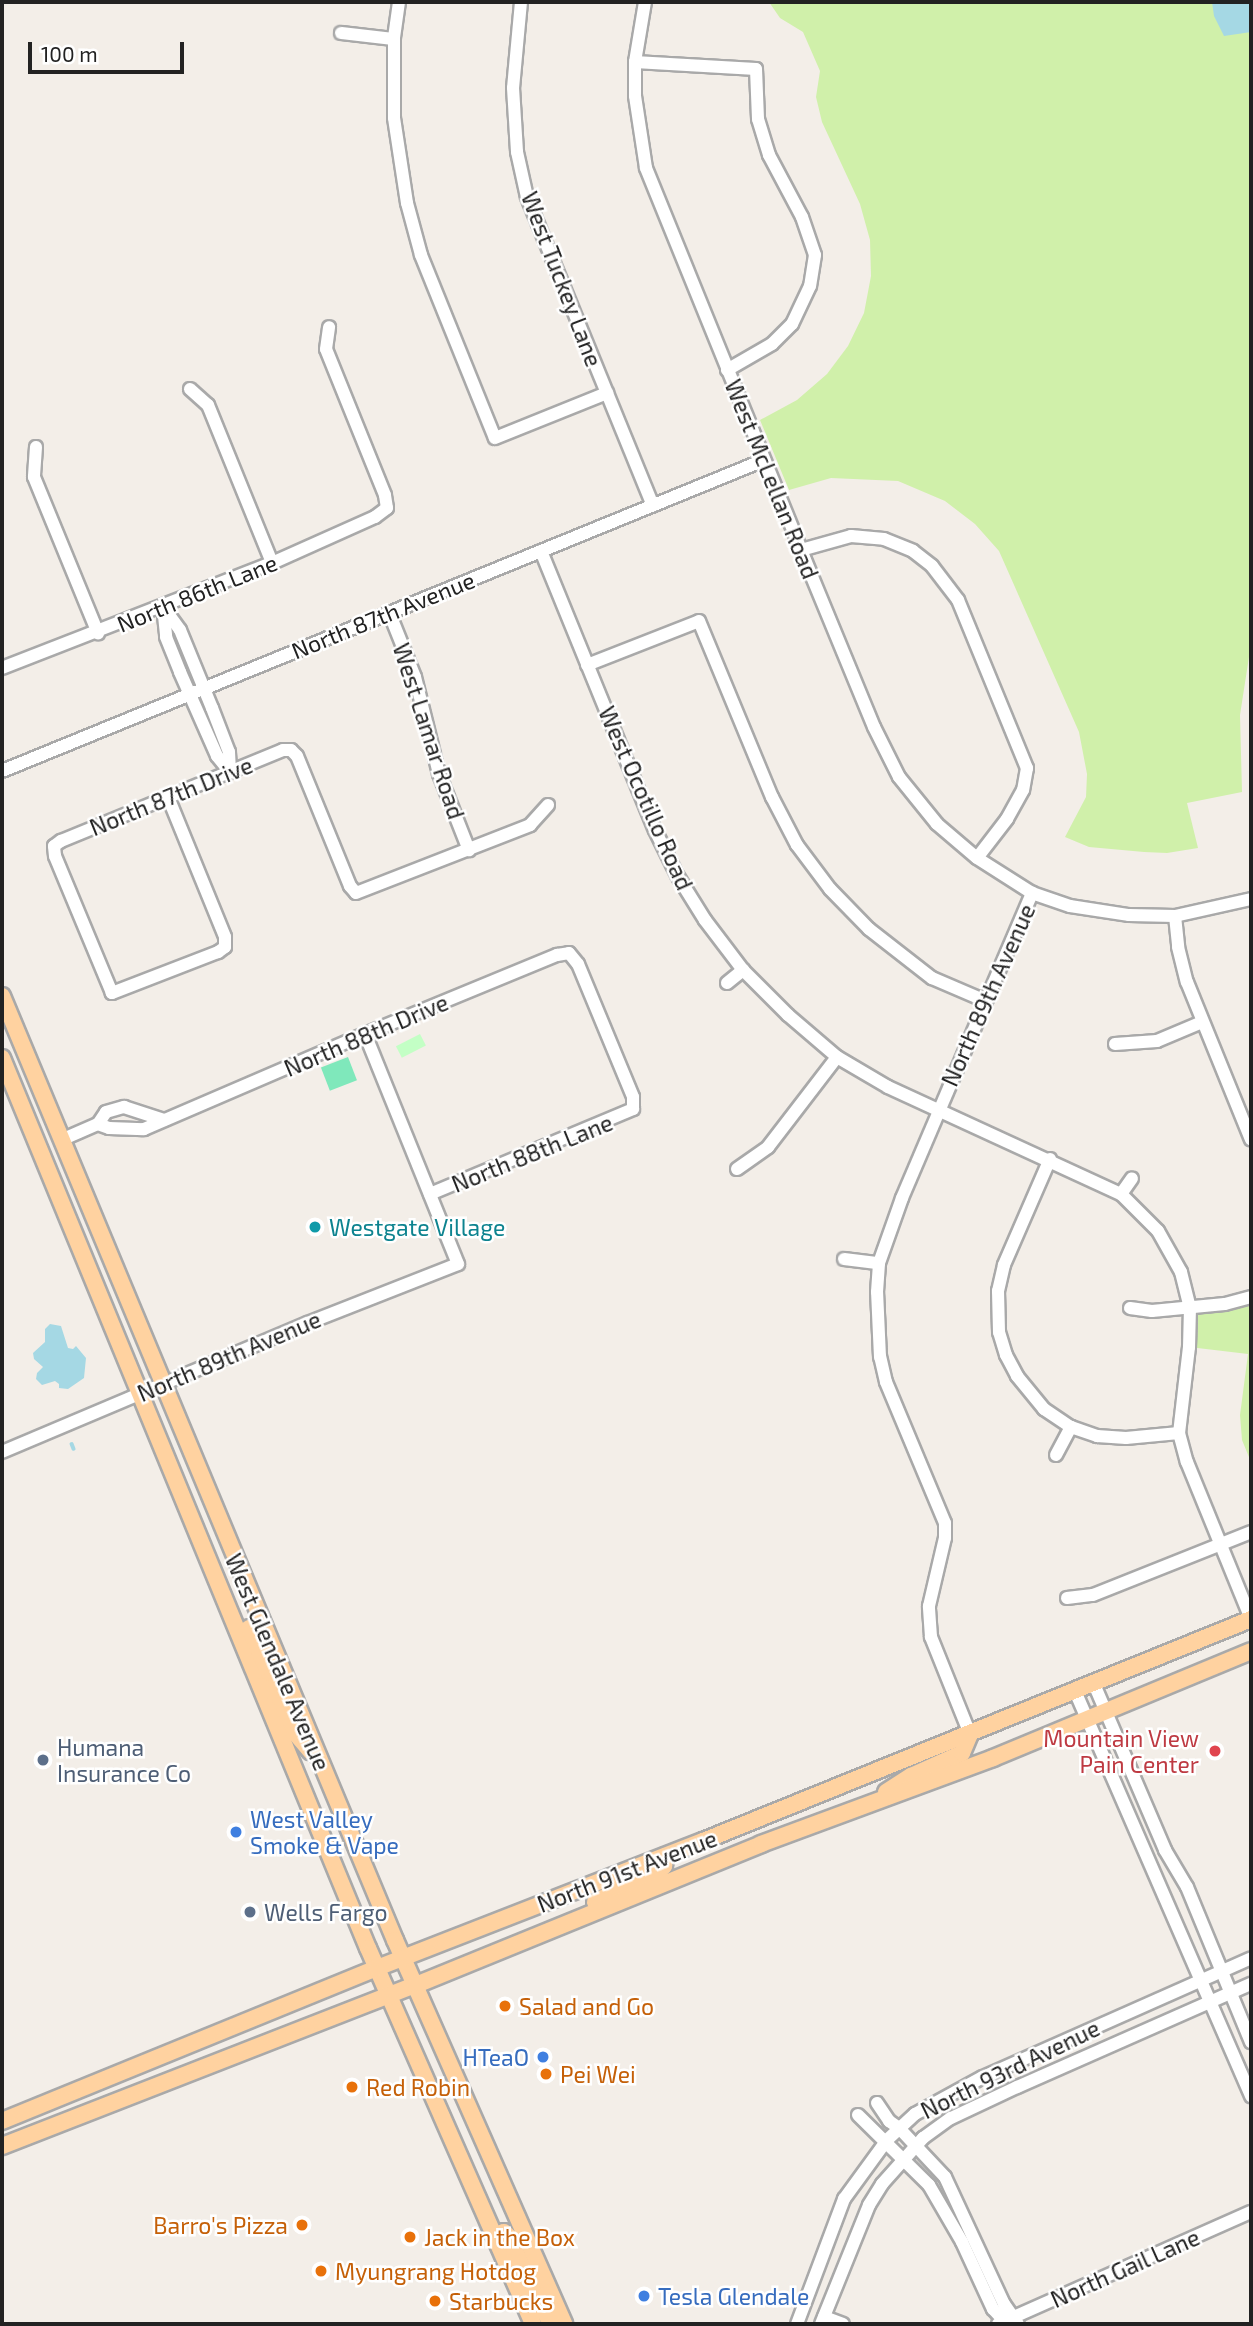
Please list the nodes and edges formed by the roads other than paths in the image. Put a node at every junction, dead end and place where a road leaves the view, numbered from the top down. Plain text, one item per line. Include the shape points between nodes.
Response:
1 (399, 2) edge
2 (521, 2) edge
3 (645, 2) edge
4 (341, 33) dead end
5 (394, 39) junction
6 (635, 62) junction
7 (330, 327) dead end
8 (727, 370) junction
9 (190, 390) dead end
10 (607, 393) junction
11 (36, 447) dead end
12 (764, 460) junction
13 (653, 505) junction
14 (801, 550) junction
15 (541, 551) junction
16 (272, 563) junction
17 (163, 606) junction
18 (389, 612) junction
19 (98, 633) junction
20 (184, 642) junction
21 (170, 647) junction
22 (587, 665) junction
23 (2, 668) edge
24 (198, 691) junction
25 (2, 771) edge
26 (230, 772) junction
27 (168, 797) junction
28 (548, 805) dead end
29 (469, 850) junction
30 (976, 858) junction
31 (1032, 893) junction
32 (1251, 900) edge
33 (1175, 916) junction
34 (743, 970) junction
35 (727, 983) dead end
36 (2, 996) edge
37 (986, 1001) junction
38 (1202, 1022) junction
39 (365, 1034) junction
40 (1115, 1044) dead end
41 (837, 1057) junction
42 (2, 1058) edge
43 (124, 1107) junction
44 (633, 1109) joint
45 (938, 1110) junction
46 (164, 1120) junction
47 (98, 1124) junction
48 (122, 1127) junction
49 (61, 1140) junction
50 (1251, 1140) edge
51 (39, 1149) junction
52 (1050, 1159) junction
53 (737, 1168) dead end
54 (1132, 1178) dead end
55 (430, 1194) junction
56 (1121, 1194) junction
57 (844, 1259) dead end
58 (879, 1263) junction
59 (1251, 1297) edge
60 (1190, 1307) junction
61 (1130, 1308) dead end
62 (162, 1385) junction
63 (141, 1394) junction
64 (1071, 1427) junction
65 (1179, 1433) junction
66 (2, 1452) edge
67 (1056, 1455) dead end
68 (1251, 1532) edge
69 (1221, 1545) junction
70 (223, 1594) junction
71 (1067, 1598) dead end
72 (1251, 1619) edge
73 (1251, 1651) edge
74 (286, 1680) junction
75 (1094, 1684) junction
76 (261, 1686) junction
77 (1075, 1691) junction
78 (1105, 1712) junction
79 (1087, 1720) junction
80 (970, 1734) junction
81 (322, 1766) junction
82 (870, 1804) junction
83 (665, 1856) junction
84 (574, 1919) junction
85 (403, 1958) junction
86 (1251, 1958) edge
87 (377, 1968) junction
88 (1222, 1970) junction
89 (1201, 1979) junction
90 (1251, 1984) edge
91 (416, 1985) junction
92 (1230, 1993) junction
93 (389, 1995) junction
94 (1210, 2001) junction
95 (1251, 2042) edge
96 (97, 2083) junction
97 (1251, 2096) edge
98 (877, 2103) dead end
99 (106, 2105) junction
100 (858, 2115) dead end
101 (2, 2122) edge
102 (899, 2128) junction
103 (887, 2140) junction
104 (915, 2144) junction
105 (2, 2146) edge
106 (904, 2157) junction
107 (1251, 2213) edge
108 (495, 2235) junction
109 (823, 2321) edge
110 (1009, 2322) edge
111 (533, 2324) edge
112 (552, 2324) edge
113 (564, 2324) edge
114 (797, 2324) edge
115 (843, 2324) edge

1 - 5 street
2 - 10 street, West Tuckey Lane via 513,88 527,197
3 - 6 street, West McLellan Road
4 - 5 street
5 - 10 street via 394,118 413,229 495,438
6 - 8 street, West McLellan Road via 637,118 646,167
6 - 8 street via 756,69 758,119 769,155 802,217 814,256 810,286 792,324 772,344
7 - 16 street, North 86th Lane via 326,349 387,508
8 - 12 street, West McLellan Road
9 - 16 street via 208,405
10 - 13 street, West Tuckey Lane
11 - 19 street via 34,477
12 - 13 street, North 87th Avenue
12 - 14 street, West McLellan Road
13 - 15 street, North 87th Avenue
14 - 30 street, West McLellan Road via 899,778 918,804
14 - 30 street via 851,536 884,539 913,551 932,566 958,600 1027,768 1023,790
15 - 18 street, North 87th Avenue
15 - 22 street, West Ocotillo Road
16 - 17 street, North 86th Lane
17 - 19 street, North 86th Lane
17 - 20 street
17 - 21 street
18 - 24 street, North 87th Avenue
18 - 29 street, West Lamar Road via 415,677 439,774
19 - 23 street, North 86th Lane
20 - 21 street
20 - 24 street
21 - 24 street
22 - 34 street, West Ocotillo Road via 677,875
22 - 37 street via 699,621 772,797 805,856 869,929 932,978
24 - 25 street, North 87th Avenue
24 - 26 street via 229,752
26 - 27 street, North 87th Drive
26 - 29 street, North 87th Drive via 291,750 356,893
27 - 27 street, North 87th Drive via 54,846 111,993 225,947 225,937
28 - 29 street via 530,825
30 - 31 street, West McLellan Road
31 - 33 street, North 89th Avenue via 1088,910
31 - 37 street, North 89th Avenue
32 - 33 street, North 89th Avenue
33 - 38 street via 1182,966
34 - 35 street
34 - 41 street, West Ocotillo Road
36 - 49 main road, West Glendale Avenue
37 - 45 street, North 89th Avenue
38 - 40 street via 1157,1041
38 - 50 street
39 - 44 street, North 88th Drive via 569,953 578,964 633,1097
39 - 46 street, North 88th Drive
39 - 55 street
41 - 45 street, West Ocotillo Road
41 - 53 street via 768,1147
42 - 51 main road, West Glendale Avenue
43 - 46 street
43 - 47 street via 106,1112
43 - 48 street
44 - 55 street, North 88th Lane
45 - 52 street
45 - 58 street
46 - 48 street, North 88th Drive via 144,1129
47 - 48 street, North 88th Drive
47 - 49 street
49 - 51 main road
49 - 62 main road, West Glendale Avenue
51 - 63 main road, West Glendale Avenue
52 - 56 street
52 - 64 street via 1004,1265 998,1291 999,1332 1017,1376 1044,1409
54 - 56 street
55 - 62 street, North 89th Avenue via 458,1264
56 - 60 street via 1158,1231 1181,1272
57 - 58 street
58 - 80 street via 878,1329 886,1382 945,1523 929,1606 930,1637
59 - 60 street
60 - 61 street
60 - 65 street
62 - 63 street, North 89th Avenue
62 - 74 main road, West Glendale Avenue
63 - 66 street, North 89th Avenue
63 - 70 main road, West Glendale Avenue
64 - 65 street via 1097,1436 1126,1438
64 - 67 street
65 - 69 street
68 - 69 street
69 - 71 street via 1093,1595
69 - 72 street
70 - 74 main road via 236,1597 271,1678
70 - 76 main road, West Glendale Avenue
72 - 75 main road, North 91st Avenue
73 - 78 main road, North 91st Avenue
74 - 81 main road, West Glendale Avenue
75 - 77 main road, North 91st Avenue
75 - 78 street
76 - 81 main road via 280,1698 296,1734
76 - 87 main road, West Glendale Avenue
77 - 79 street
77 - 80 main road, North 91st Avenue
78 - 79 main road, North 91st Avenue
78 - 88 street
79 - 82 main road, North 91st Avenue
79 - 89 street
80 - 82 main road via 962,1754 911,1776
80 - 83 main road, North 91st Avenue
81 - 85 main road, West Glendale Avenue
82 - 84 main road, North 91st Avenue
83 - 84 main road via 660,1870 601,1897
83 - 85 main road, North 91st Avenue
84 - 91 main road, North 91st Avenue
85 - 87 main road, North 91st Avenue
85 - 91 main road, West Glendale Avenue
86 - 88 street, North 93rd Avenue
87 - 93 main road, West Glendale Avenue
87 - 96 main road, North 91st Avenue
88 - 89 street, North 93rd Avenue
88 - 92 street
89 - 94 street
89 - 102 street, North 93rd Avenue via 955,2091
90 - 92 street, North 93rd Avenue
91 - 93 main road, North 91st Avenue
91 - 113 main road, West Glendale Avenue
92 - 94 street, North 93rd Avenue
92 - 95 street
93 - 99 main road, North 91st Avenue
93 - 108 main road, West Glendale Avenue
94 - 97 street
94 - 104 street, North 93rd Avenue via 968,2110
96 - 99 main road
96 - 101 main road, North 91st Avenue
98 - 102 street
99 - 105 main road, North 91st Avenue
100 - 103 street
102 - 103 street, North 93rd Avenue
102 - 104 street
103 - 106 street
103 - 114 street, North 93rd Avenue via 844,2199
104 - 106 street, North 93rd Avenue
104 - 110 street via 951,2187
106 - 109 street, North 93rd Avenue via 869,2205
106 - 110 street via 938,2200 993,2309
107 - 110 street, North Gail Lane
108 - 111 main road, West Glendale Avenue
108 - 112 main road via 503,2232 509,2237
109 - 115 street

